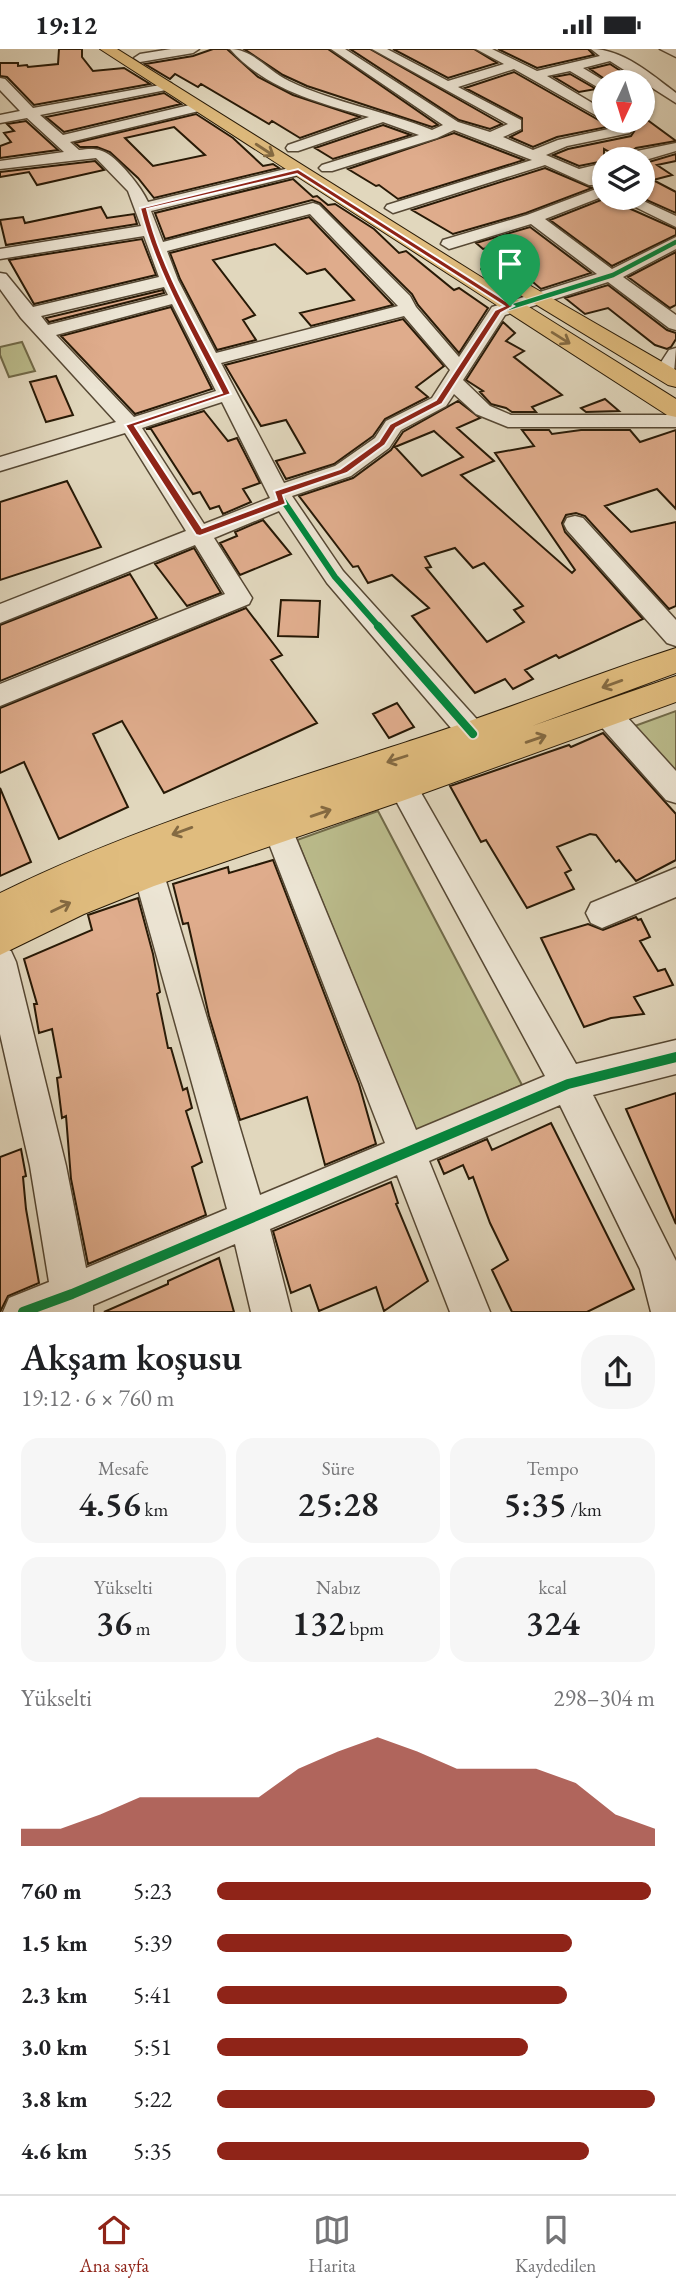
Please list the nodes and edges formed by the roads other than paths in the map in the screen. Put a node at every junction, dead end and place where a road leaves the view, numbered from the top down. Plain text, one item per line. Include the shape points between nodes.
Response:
1 (107, 49) edge
2 (124, 49) edge
3 (193, 49) edge
4 (236, 49) edge
5 (337, 49) edge
6 (378, 49) edge
7 (482, 49) edge
8 (597, 49) edge
9 (666, 49) edge
10 (676, 53) edge
11 (611, 57) junction
12 (140, 58) junction
13 (515, 65) junction
14 (572, 67) junction
15 (536, 75) junction
16 (430, 77) junction
17 (592, 80) edge
18 (0, 82) edge
19 (384, 85) junction
20 (166, 86) junction
21 (446, 86) junction
22 (350, 93) dead end
23 (667, 97) edge
24 (326, 100) junction
25 (592, 106) edge
26 (198, 107) junction
27 (30, 113) junction
28 (383, 117) junction
29 (0, 119) edge
30 (453, 125) junction
31 (592, 133) edge
32 (615, 133) edge
33 (432, 135) junction
34 (491, 137) junction
35 (60, 140) junction
36 (628, 147) edge
37 (676, 147) edge
38 (293, 148) junction
39 (655, 152) edge
40 (76, 155) junction
41 (540, 157) junction
42 (0, 165) edge
43 (327, 168) junction
44 (592, 170) edge
45 (298, 171) junction
46 (578, 174) junction
47 (592, 183) edge
48 (592, 195) edge
49 (144, 208) junction
50 (393, 208) junction
51 (650, 210) edge
52 (533, 218) junction
53 (676, 222) edge
54 (149, 230) junction
55 (676, 242) edge
56 (449, 244) junction
57 (156, 249) junction
58 (0, 254) edge
59 (613, 275) junction
60 (0, 278) edge
61 (169, 280) junction
62 (179, 297) junction
63 (538, 297) junction
64 (510, 306) junction
65 (408, 309) junction
66 (27, 314) junction
67 (676, 324) edge
68 (45, 332) junction
69 (676, 354) edge
70 (210, 360) junction
71 (456, 376) junction
72 (670, 377) edge
73 (227, 394) junction
74 (676, 410) edge
75 (676, 421) edge
76 (130, 425) junction
77 (0, 464) edge
78 (280, 497) junction
79 (575, 524) dead end
80 (200, 533) junction
81 (0, 614) edge
82 (676, 636) edge
83 (676, 660) edge
84 (676, 689) edge
85 (0, 695) edge
86 (607, 714) junction
87 (472, 734) junction
88 (402, 786) junction
89 (676, 791) edge
90 (278, 828) junction
91 (148, 871) junction
92 (676, 882) edge
93 (0, 912) edge
94 (602, 913) dead end
95 (0, 937) edge
96 (0, 962) edge
97 (676, 1057) edge
98 (568, 1084) junction
99 (408, 1151) junction
100 (247, 1218) junction
101 (73, 1303) edge
102 (23, 1312) edge
103 (271, 1312) edge
104 (470, 1312) edge
105 (671, 1312) edge

1 - 20 main road
2 - 12 main road
3 - 12 street
4 - 24 street via 277,80
5 - 19 street
6 - 16 street
7 - 13 street
8 - 11 street
9 - 10 street
11 - 14 street
11 - 23 street via 635,69
12 - 38 main road
13 - 15 street
13 - 21 street
14 - 15 street
14 - 17 street
15 - 25 street
16 - 19 street
16 - 21 street
18 - 27 street
19 - 30 street
20 - 26 main road
20 - 27 street
21 - 34 street via 516,123
22 - 24 street
24 - 28 street
26 - 35 street
26 -> 45 main road
27 - 29 street
27 - 35 street
28 - 33 street
28 - 38 street
30 - 33 street
30 - 34 street
31 - 41 street
32 - 36 street
33 - 43 street
34 - 41 street
35 - 40 street
37 - 39 street
38 - 43 main road
40 - 42 street
40 - 49 street via 101,155 135,190
41 - 46 street
41 - 50 street
43 - 50 main road
44 - 46 street
45 - 49 street
45 - 64 main road
46 - 47 street
48 - 52 street
49 - 54 street
50 - 56 main road
51 - 53 street
52 - 56 street
52 - 59 street
54 - 57 street
54 - 58 street
55 - 59 street
56 - 63 main road
57 - 61 street
57 - 65 street via 313,208
59 - 63 street
59 - 67 street
60 - 66 street
61 - 62 street
61 - 66 street
62 - 68 street
62 - 70 street
63 - 64 street
63 - 72 main road
64 - 71 street via 498,311
64 -> 74 main road
65 - 70 street
65 - 71 street
66 - 68 street
68 - 76 street
69 - 72 street
70 - 73 street
71 - 75 street via 483,410 508,421
71 - 78 street via 439,402 393,426 382,443 343,471
73 - 76 street
73 - 78 street
76 - 77 street
76 - 80 street
78 - 80 street
78 - 87 street via 335,577
79 - 82 street
80 - 81 street
80 - 85 street via 240,598
83 -> 87 main road
84 - 86 main road
88 -> 86 main road
86 - 89 street
87 -> 93 main road via 181,831 79,872
90 -> 88 main road
88 - 98 street
90 - 91 main road
90 - 99 street
95 -> 91 main road
91 - 100 street
92 - 94 street
96 - 101 street via 48,1166
97 - 98 street
98 - 99 street
98 - 105 street via 658,1265
99 - 100 street
99 - 104 street
100 - 101 street
100 - 103 street
101 - 102 street

